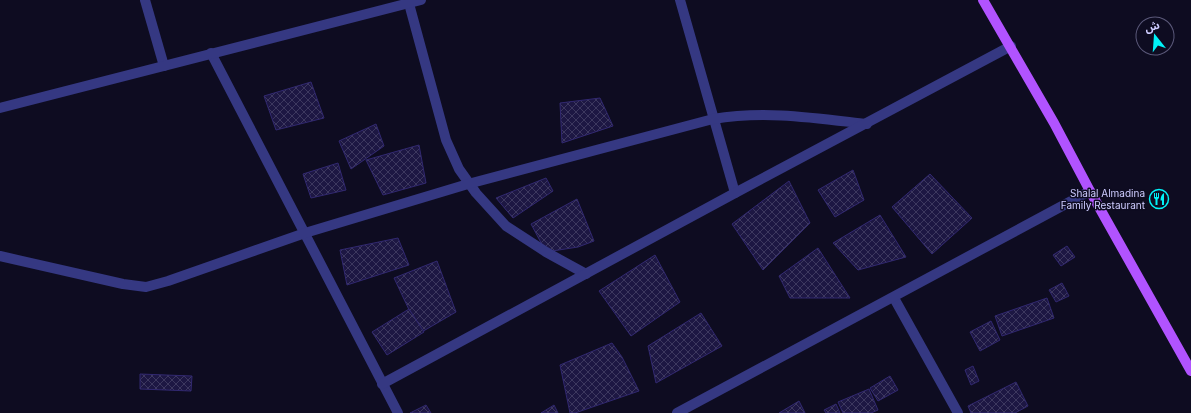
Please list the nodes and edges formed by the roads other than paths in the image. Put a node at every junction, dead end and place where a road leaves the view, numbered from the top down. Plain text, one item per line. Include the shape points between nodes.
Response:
1 (145, 0) edge
2 (422, 0) edge
3 (680, 0) edge
4 (984, 0) edge
5 (408, 2) edge
6 (1011, 46) junction
7 (211, 54) junction
8 (164, 66) junction
9 (0, 108) edge
10 (713, 119) junction
11 (867, 124) junction
12 (468, 184) junction
13 (1090, 191) junction
14 (735, 193) junction
15 (305, 233) junction
16 (0, 256) edge
17 (586, 274) junction
18 (894, 298) junction
19 (1191, 371) edge
20 (382, 384) junction
21 (398, 413) edge
22 (678, 413) edge
23 (958, 413) edge

1 - 8 street
2 - 5 street
3 - 10 street
4 - 6 main road
5 - 7 street
5 - 12 street via 446,140
6 - 11 street
6 - 13 main road
7 - 8 street
7 - 15 street
8 - 9 street
10 - 11 street via 736,115 771,114
10 - 12 street
10 - 14 street
11 - 14 street
12 - 15 street
12 - 17 street via 514,232
13 - 18 street
13 - 19 main road
14 - 17 street
15 - 16 street via 146,287
15 - 20 street
17 - 20 street
18 - 22 street
18 - 23 street
20 - 21 street

